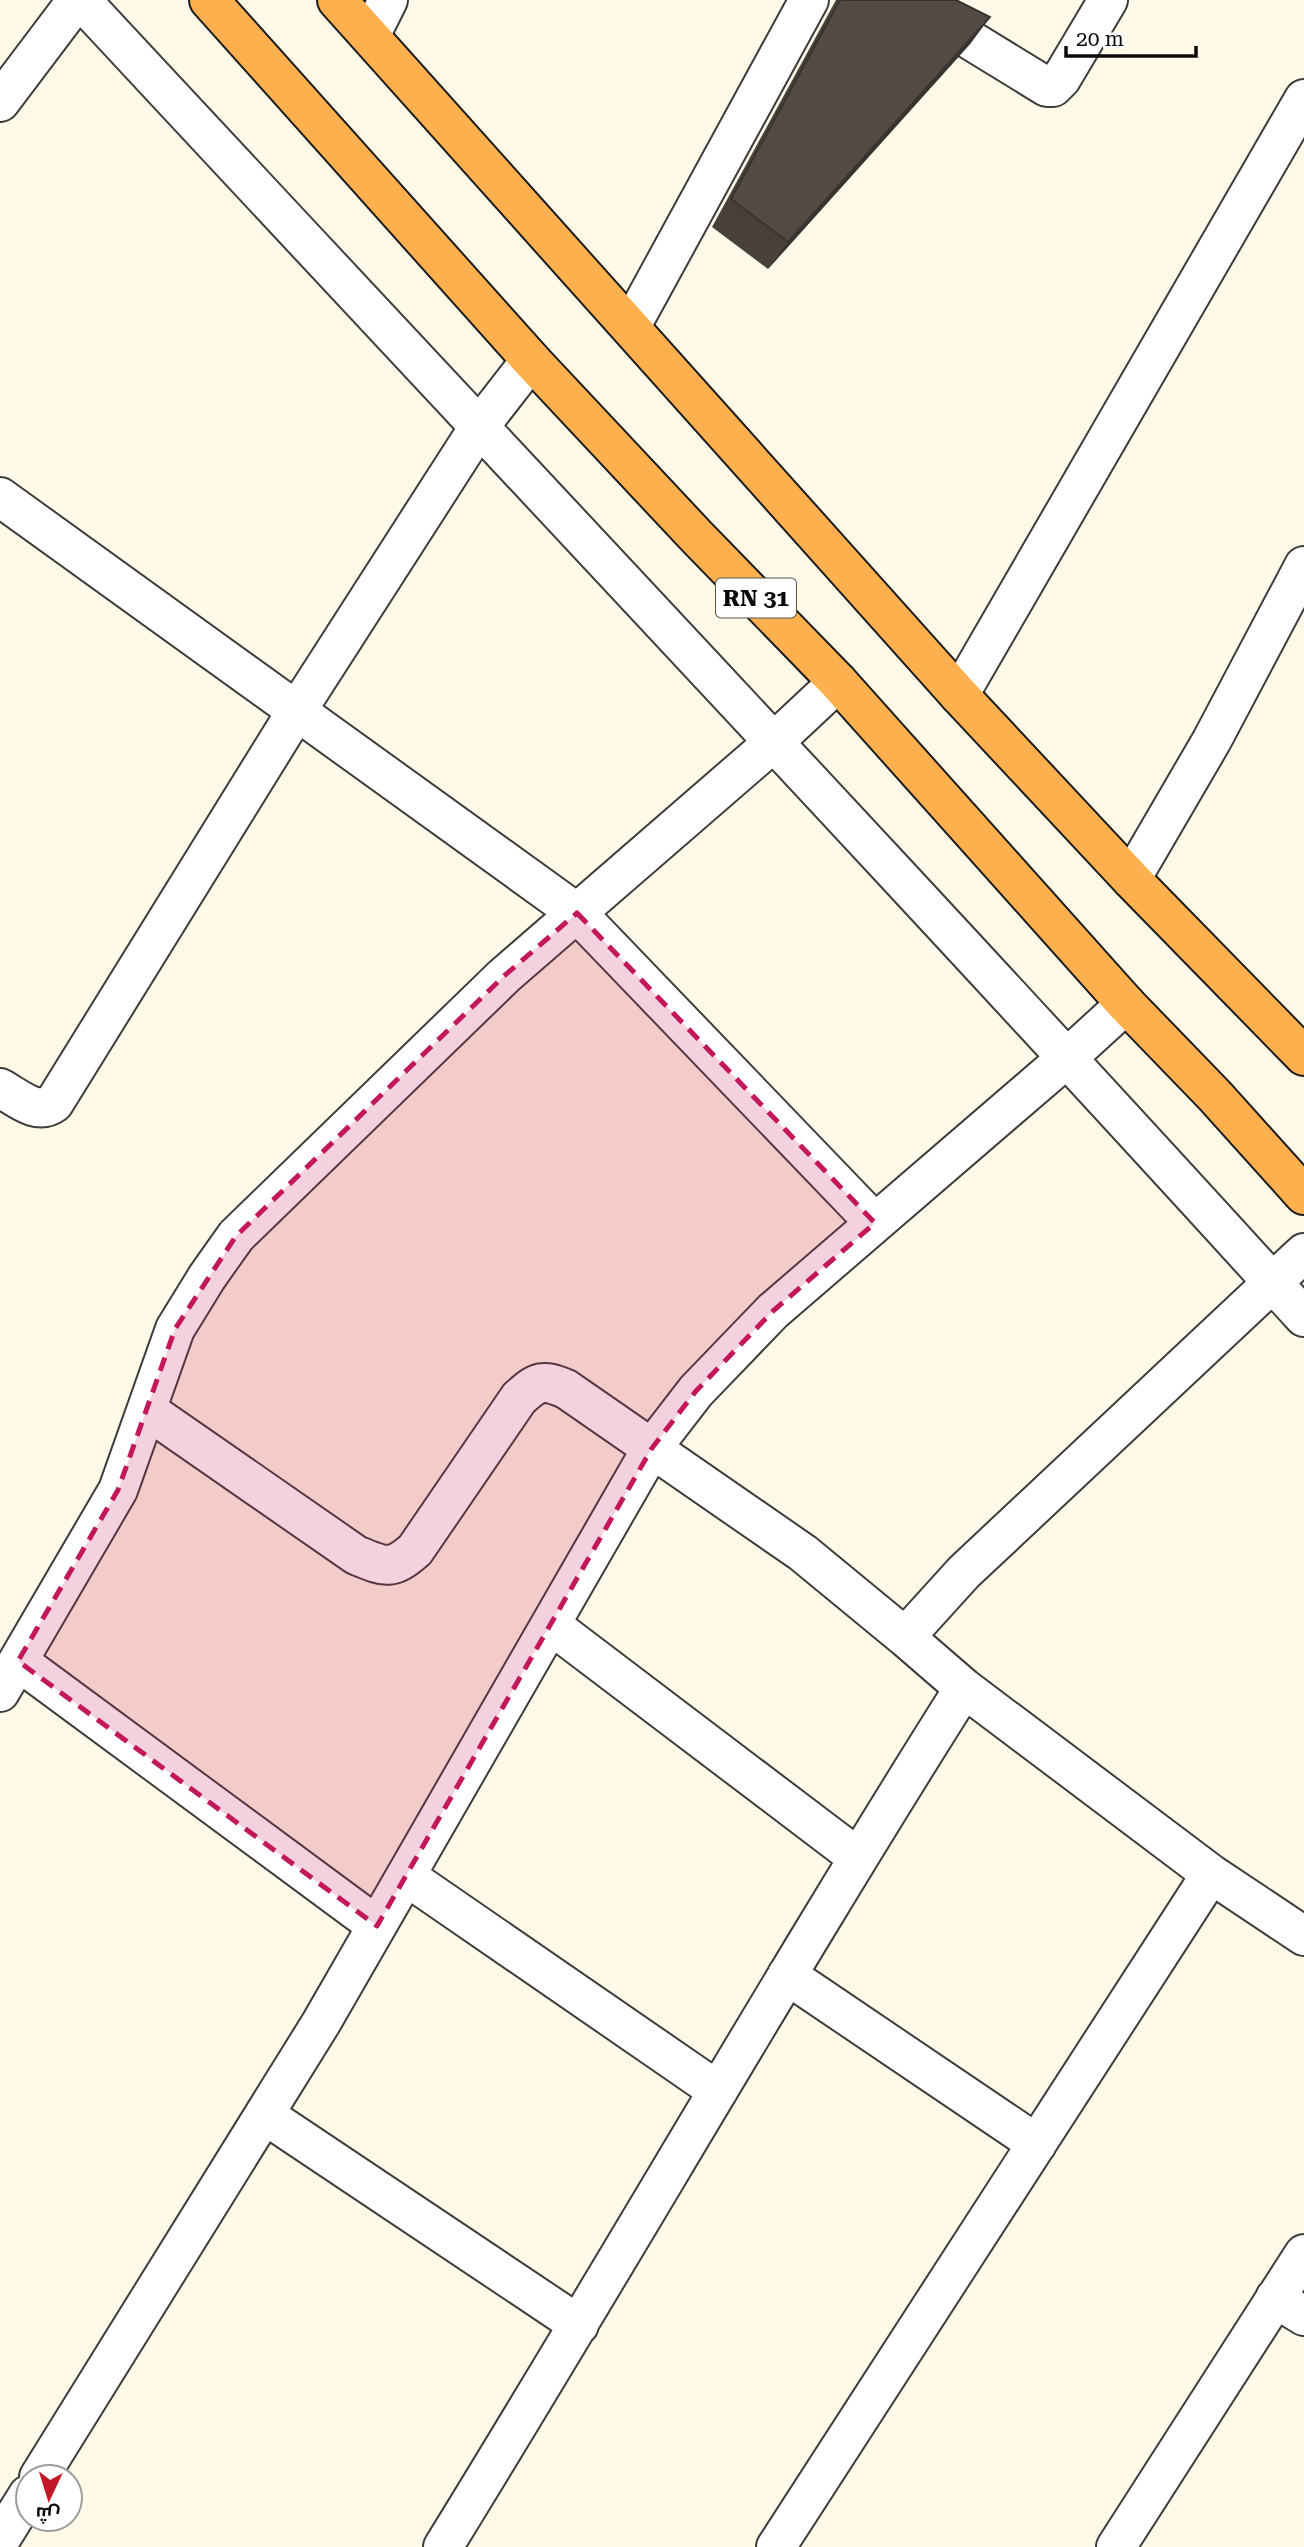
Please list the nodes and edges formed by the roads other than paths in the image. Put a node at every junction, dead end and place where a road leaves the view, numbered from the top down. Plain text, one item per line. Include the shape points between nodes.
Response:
1 (79, 0) edge
2 (209, 0) edge
3 (337, 0) edge
4 (388, 0) edge
5 (809, 0) edge
6 (905, 0) edge
7 (1108, 0) edge
8 (370, 36) junction
9 (1304, 99) edge
10 (0, 102) edge
11 (631, 326) junction
12 (531, 360) junction
13 (479, 428) junction
14 (0, 497) edge
15 (1304, 566) edge
16 (1291, 624) edge
17 (838, 682) junction
18 (959, 695) junction
19 (296, 712) junction
20 (775, 741) junction
21 (1132, 879) junction
22 (578, 913) junction
23 (1126, 1004) junction
24 (1304, 1056) edge
25 (1068, 1057) junction
26 (0, 1088) edge
27 (1304, 1195) edge
28 (875, 1223) junction
29 (1304, 1253) edge
30 (1272, 1282) junction
31 (1304, 1317) edge
32 (147, 1410) junction
33 (652, 1448) junction
34 (551, 1625) junction
35 (905, 1637) junction
36 (9, 1676) edge
37 (964, 1688) junction
38 (857, 1857) junction
39 (1211, 1874) junction
40 (406, 1876) junction
41 (377, 1926) junction
42 (1304, 1936) edge
43 (787, 1975) junction
44 (718, 2091) junction
45 (265, 2115) junction
46 (1037, 2144) junction
47 (1304, 2254) edge
48 (1290, 2307) edge
49 (579, 2325) junction
50 (48, 2463) edge
51 (14, 2518) edge
52 (0, 2540) edge
53 (443, 2547) edge
54 (776, 2547) edge
55 (1116, 2547) edge

1 - 10 street
1 - 13 street
2 - 12 highway, RN 31
3 - 8 highway
4 - 8 street
5 - 11 street
6 - 7 street via 1041,85 1053,87
8 - 11 highway
9 - 18 street
11 - 18 highway
12 - 13 street
12 - 17 highway, RN 31
13 - 19 street
13 - 20 street
14 - 19 street
15 - 16 street
16 - 21 street via 1212,740
17 - 20 street
17 - 23 highway, RN 31
18 - 21 highway
19 - 22 street
19 - 26 street via 54,1103 37,1109
20 - 22 street
20 - 25 street
21 - 24 highway
22 - 28 street
22 - 32 street via 504,976 236,1236 175,1329
23 - 25 street
23 - 27 highway, RN 31
25 - 28 street
25 - 30 street
28 - 33 street via 773,1311 696,1391
29 - 30 street
30 - 31 street
30 - 35 street via 964,1572
32 - 33 street via 356,1555 383,1566 399,1564 415,1550 519,1398 536,1383 550,1382 566,1389
32 - 36 street via 118,1490
33 - 34 street
33 - 35 street via 803,1553
34 - 38 street
34 - 40 street
35 - 37 street
36 - 41 street
37 - 38 street
37 - 39 street
38 - 43 street
39 - 42 street
39 - 46 street
40 - 41 street
40 - 44 street
41 - 45 street
43 - 44 street
43 - 46 street
44 - 49 street
45 - 49 street
45 - 50 street
46 - 54 street
47 - 48 street
48 - 55 street
49 - 53 street
51 - 52 street

